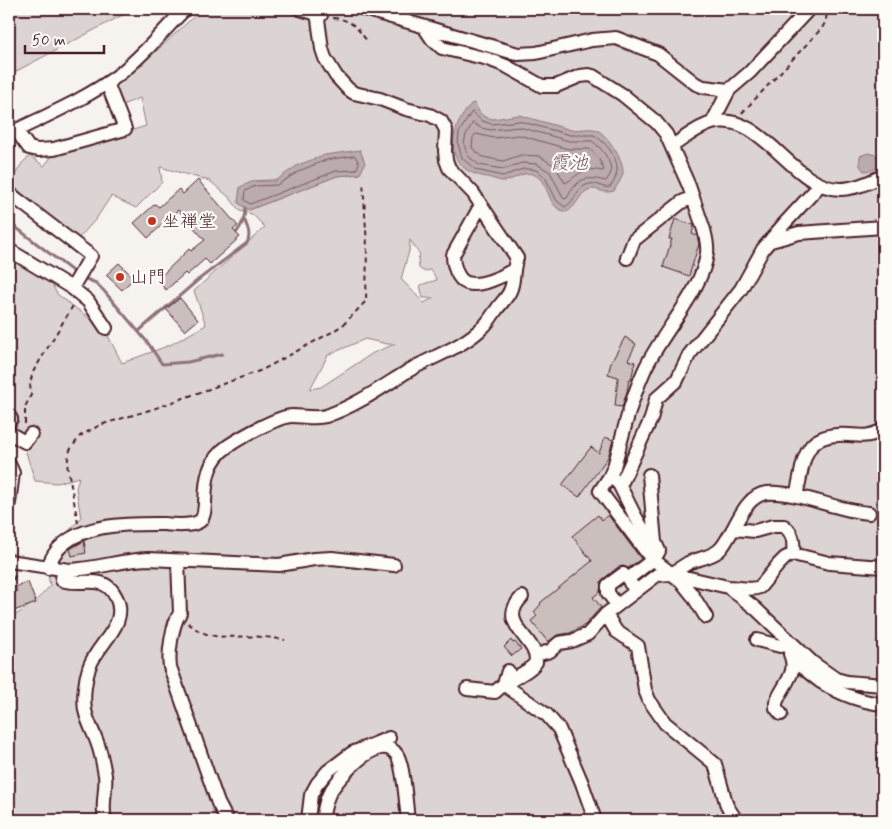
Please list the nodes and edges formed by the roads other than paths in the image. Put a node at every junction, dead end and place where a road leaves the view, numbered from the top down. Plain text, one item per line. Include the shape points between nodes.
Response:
1 (185, 9) edge
2 (300, 9) edge
3 (364, 9) edge
4 (809, 9) edge
5 (319, 12) edge
6 (424, 27) junction
7 (107, 83) junction
8 (729, 90) junction
9 (712, 123) junction
10 (13, 132) edge
11 (672, 146) junction
12 (883, 176) edge
13 (820, 185) junction
14 (9, 193) edge
15 (693, 197) junction
16 (481, 205) junction
17 (883, 227) edge
18 (769, 242) junction
19 (9, 250) edge
20 (626, 258) dead end
21 (513, 270) junction
22 (77, 280) junction
23 (106, 328) dead end
24 (9, 416) edge
25 (9, 422) edge
26 (883, 430) edge
27 (9, 434) edge
28 (31, 434) road end
29 (9, 464) edge
30 (649, 475) dead end
31 (614, 480) junction
32 (796, 496) junction
33 (9, 503) edge
34 (869, 512) dead end
35 (734, 529) junction
36 (793, 554) junction
37 (655, 556) junction
38 (13, 561) edge
39 (178, 561) junction
40 (394, 565) dead end
41 (883, 567) edge
42 (48, 568) junction
43 (62, 569) junction
44 (622, 574) dead end
45 (672, 574) junction
46 (728, 587) junction
47 (636, 590) junction
48 (522, 598) dead end
49 (618, 605) junction
50 (606, 614) junction
51 (706, 617) dead end
52 (757, 640) dead end
53 (786, 642) junction
54 (536, 656) junction
55 (793, 660) junction
56 (508, 670) dead end
57 (883, 685) edge
58 (505, 688) junction
59 (467, 689) dead end
60 (883, 704) edge
61 (782, 714) dead end
62 (389, 738) dead end
63 (105, 820) edge
64 (227, 820) edge
65 (308, 820) edge
66 (322, 820) edge
67 (408, 820) edge
68 (595, 820) edge
69 (736, 820) edge

1 - 7 street via 128,67
2 - 5 street
3 - 6 street
4 - 8 street
5 - 16 street via 322,49 342,84 354,93 380,98 441,121 446,130 446,160
6 - 8 street via 518,54 616,38 658,54 696,84
6 - 11 street via 442,48 488,59 542,86 556,86 584,75 593,76 656,122
7 - 10 street
7 - 10 street via 125,129 46,150 29,148
8 - 9 street
9 - 11 street
9 - 13 street via 732,124 753,132 804,176
11 - 15 street
12 - 13 street via 847,188
13 - 18 street
14 - 22 street via 91,256
15 - 20 street via 634,240
15 - 31 street via 707,242 703,271 644,369 614,467
16 - 21 street via 517,258
16 - 21 street via 453,255 457,271 466,283 485,282
17 - 18 street via 799,233
18 - 31 street via 741,288 689,355 677,380 656,399 651,419 623,480
19 - 22 street
21 - 42 street via 512,287 505,299 484,326 455,348 425,361 356,403 324,416 285,417 225,448 208,472 200,521 127,524 80,533 55,553
22 - 23 street via 94,300
24 - 25 street
26 - 32 street via 872,436 832,434 817,440 803,462
27 - 28 street via 26,442
29 - 33 street via 13,473
30 - 37 street
31 - 37 street
31 - 37 street via 600,491
32 - 34 street via 846,510
32 - 35 street via 768,493 754,497
35 - 36 street via 755,531 784,526 794,542
35 - 45 street via 718,552 687,563
36 - 41 street via 829,562
36 - 46 street via 778,565 760,587
37 - 45 street
37 - 47 street via 629,578
38 - 42 street
39 - 40 street via 279,565 332,558
39 - 43 street via 136,560 79,570
39 - 64 street via 180,613 169,654 170,667
42 - 43 street
43 - 63 street via 62,580 105,584 119,604 112,633 91,662 85,694 85,710 98,743 105,774
44 - 49 street via 608,585 608,593
45 - 46 street
45 - 47 street via 657,575
45 - 51 street via 693,596
46 - 53 street via 755,608
47 - 49 street
48 - 54 street via 514,610 514,623
49 - 50 street
50 - 54 street via 588,634 559,643 550,651
50 - 69 street via 616,631 638,646 645,690 654,708 674,731 715,764 727,806
52 - 53 street via 780,646
53 - 55 street
53 - 57 street via 836,679
54 - 58 street via 532,667
55 - 60 street via 831,687 867,702
55 - 61 street via 789,681 776,703
56 - 58 street
58 - 59 street via 495,692
58 - 68 street via 546,715 559,729
62 - 65 street via 352,753 328,771 311,795
66 - 67 street via 329,795 352,766 364,755 387,748 393,750 400,762

